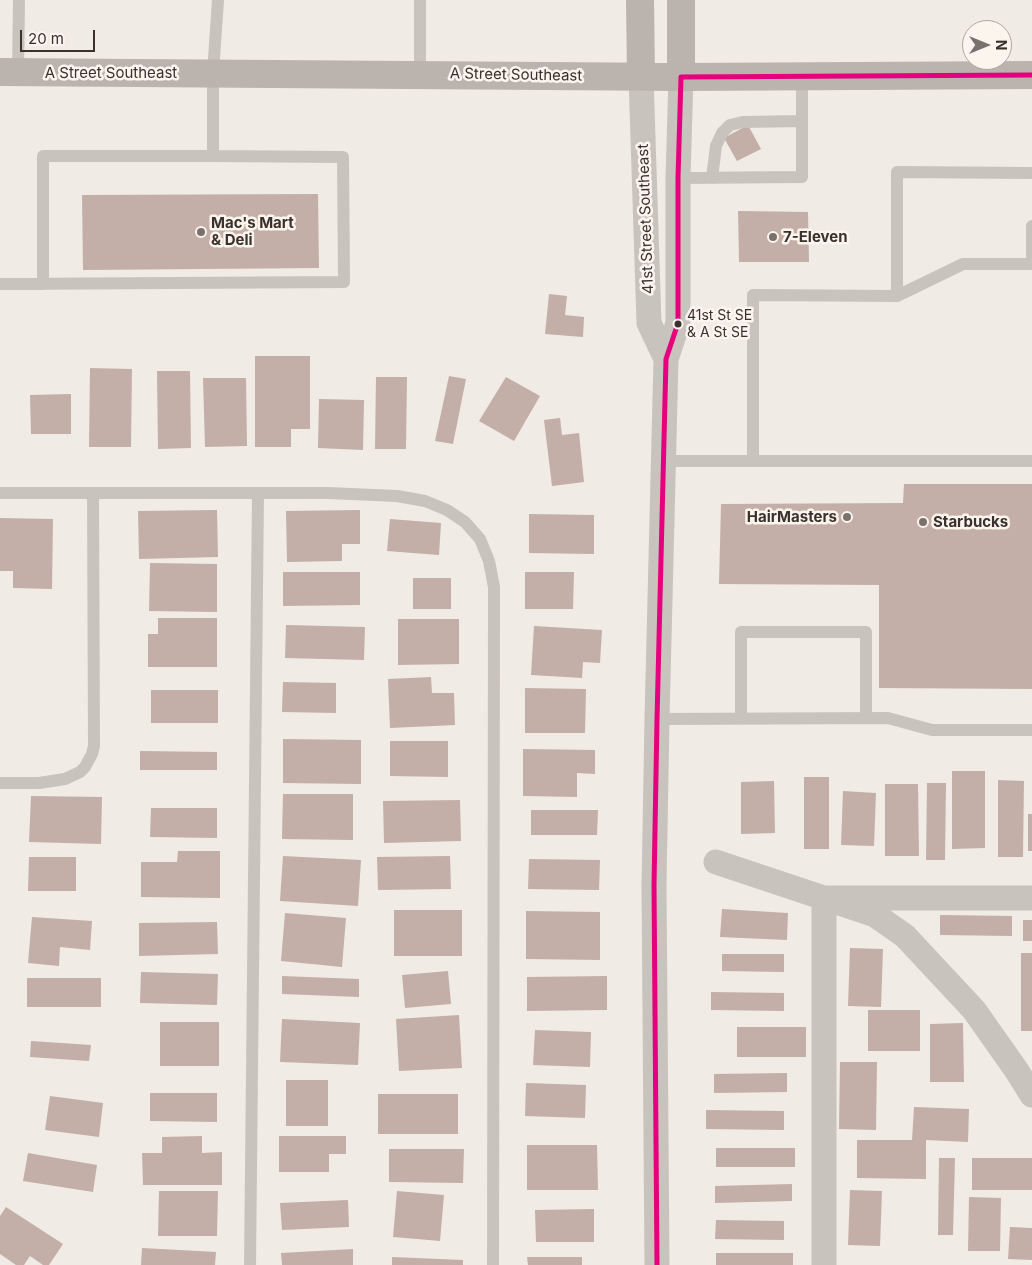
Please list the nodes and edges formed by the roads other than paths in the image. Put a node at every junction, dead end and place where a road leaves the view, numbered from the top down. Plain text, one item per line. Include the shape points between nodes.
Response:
1 (19, 0) edge
2 (218, 0) edge
3 (420, 0) edge
4 (640, 0) edge
5 (680, 0) edge
6 (9, 72) edge
7 (213, 73) junction
8 (420, 74) junction
9 (1032, 75) edge
10 (641, 76) junction
11 (802, 76) junction
12 (680, 77) junction
13 (802, 121) junction
14 (213, 156) junction
15 (1032, 173) edge
16 (678, 178) junction
17 (712, 178) junction
18 (1032, 226) edge
19 (1032, 264) edge
20 (0, 284) edge
21 (43, 284) junction
22 (897, 296) junction
23 (666, 359) junction
24 (664, 461) junction
25 (753, 461) junction
26 (1032, 462) edge
27 (0, 493) edge
28 (93, 493) junction
29 (258, 493) junction
30 (866, 718) junction
31 (657, 719) junction
32 (741, 719) junction
33 (1032, 730) edge
34 (0, 783) edge
35 (716, 862) dead end
36 (824, 898) junction
37 (1032, 898) edge
38 (1025, 1070) edge
39 (1032, 1095) edge
40 (250, 1265) edge
41 (493, 1265) edge
42 (657, 1265) edge
43 (824, 1265) edge

1 - 6 lane
2 - 7 lane
3 - 8 lane
4 - 10 main road
5 - 12 main road
6 - 7 main road, A Street Southeast
7 - 8 main road, A Street Southeast
7 - 14 lane
8 - 10 main road, A Street Southeast
9 - 11 main road, A Street Southeast
10 - 12 main road, A Street Southeast
10 - 23 street, 41st Street Southeast via 649,323
11 - 12 main road, A Street Southeast
11 - 13 lane
12 - 16 street, 41st Street Southeast
13 - 17 lane via 730,125 716,146
13 - 17 lane via 802,177
14 - 21 lane via 43,156
14 - 21 lane via 343,157 344,282
15 - 22 lane via 897,172
16 - 17 lane
16 - 23 street, 41st Street Southeast via 678,323
18 - 19 lane
19 - 22 lane via 963,264
20 - 21 lane
22 - 25 lane via 753,295
23 - 24 street, 41st Street Southeast
24 - 25 lane
24 - 31 street, 41st Street Southeast
25 - 26 lane
27 - 28 lane
28 - 29 lane
28 - 34 lane via 92,754 80,772 65,779
29 - 40 lane
29 - 41 lane via 360,494 425,501 465,522 480,539 489,561 494,587
30 - 32 lane
30 - 32 lane via 866,632 741,632
30 - 33 lane via 888,718 932,730
31 - 32 lane
31 - 42 street, 41st Street Southeast via 654,885
35 - 36 street
36 - 37 street
36 - 38 street via 874,916 905,936
36 - 43 street
38 - 39 street

